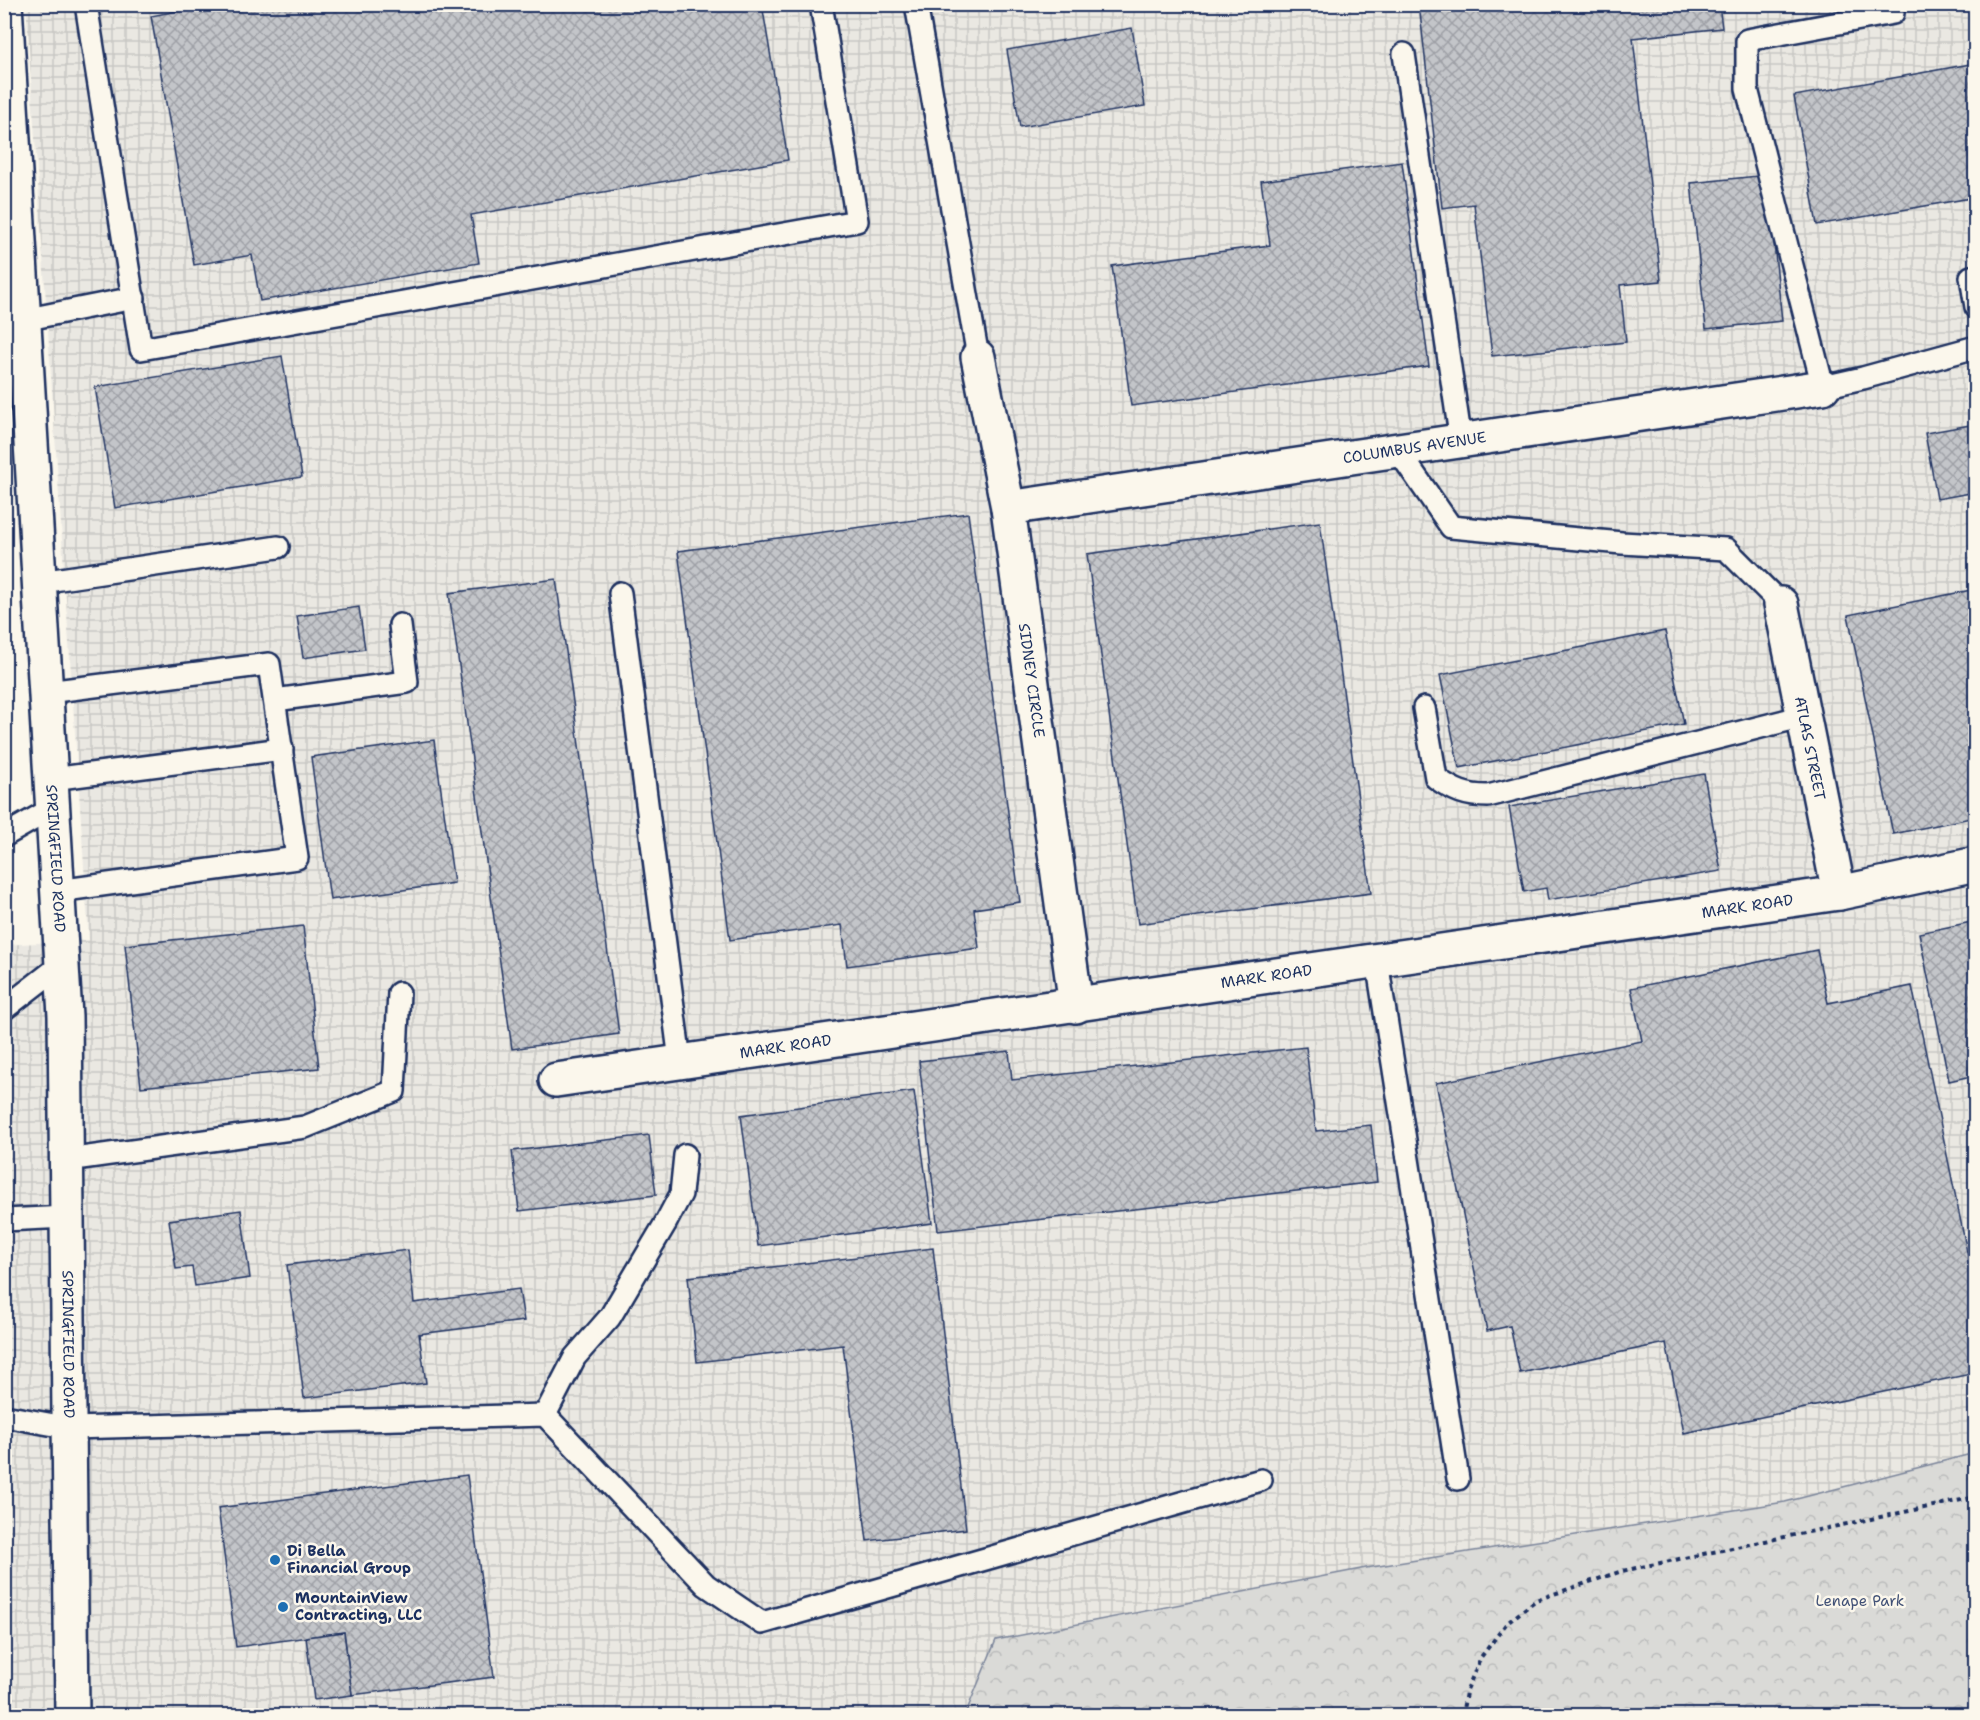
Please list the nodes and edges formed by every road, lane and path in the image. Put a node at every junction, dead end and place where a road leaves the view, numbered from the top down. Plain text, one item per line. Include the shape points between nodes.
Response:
1 (5, 4) edge
2 (86, 4) edge
3 (821, 4) edge
4 (916, 4) edge
5 (1891, 4) edge
6 (1404, 54) dead end
7 (10, 208) edge
8 (12, 275) edge
9 (1976, 276) edge
10 (134, 298) junction
11 (1976, 307) edge
12 (23, 320) junction
13 (1976, 347) edge
14 (978, 357) joint
15 (1822, 387) junction
16 (1461, 442) junction
17 (1399, 452) junction
18 (1008, 508) junction
19 (278, 547) dead end
20 (40, 582) junction
21 (620, 593) dead end
22 (1781, 604) joint
23 (400, 625) dead end
24 (47, 692) junction
25 (275, 700) junction
26 (1424, 708) dead end
27 (1804, 716) junction
28 (282, 749) junction
29 (52, 794) junction
30 (4, 836) edge
31 (1976, 864) edge
32 (58, 891) junction
33 (1839, 893) junction
34 (1377, 961) junction
35 (62, 964) junction
36 (399, 993) dead end
37 (1076, 1006) junction
38 (4, 1009) edge
39 (680, 1061) junction
40 (556, 1080) dead end
41 (685, 1155) dead end
42 (67, 1160) junction
43 (67, 1217) junction
44 (4, 1220) edge
45 (545, 1415) junction
46 (4, 1416) edge
47 (71, 1428) junction
48 (1458, 1479) dead end
49 (1261, 1480) dead end
50 (1976, 1497) edge
51 (72, 1716) edge
52 (1462, 1716) edge

1 - 7 street, SPRINGFIELD ROAD
2 - 10 lane
3 - 10 lane via 857,221 141,349
4 - 14 lane
5 - 15 lane via 1893,13 1747,40 1747,89
6 - 16 lane
7 - 8 street, SPRINGFIELD ROAD
8 - 12 street, SPRINGFIELD ROAD
9 - 11 lane via 1971,277
10 - 12 lane
12 - 20 street, SPRINGFIELD ROAD
13 - 15 lane
14 - 18 street, SIDNEY CIRCLE
15 - 16 street, COLUMBUS AVENUE
16 - 17 street, COLUMBUS AVENUE
17 - 18 street, COLUMBUS AVENUE
17 - 22 lane via 1451,526 1725,549
18 - 37 street, SIDNEY CIRCLE
19 - 20 lane
20 - 24 street, SPRINGFIELD ROAD
21 - 39 lane
22 - 27 street, ATLAS STREET
23 - 25 lane via 407,682
24 - 25 lane via 269,664
24 - 29 street, SPRINGFIELD ROAD
25 - 28 lane
26 - 27 lane via 1436,778 1461,794 1479,796
27 - 33 street, ATLAS STREET
28 - 29 lane
28 - 32 lane via 297,858
29 - 30 lane
29 - 32 street, SPRINGFIELD ROAD
31 - 33 street, MARK ROAD
32 - 35 street, SPRINGFIELD ROAD
33 - 34 street, MARK ROAD
34 - 37 street, MARK ROAD
34 - 48 lane
35 - 38 lane
35 - 42 street, SPRINGFIELD ROAD
36 - 42 lane via 394,1091 305,1128
37 - 39 street, MARK ROAD
39 - 40 street, MARK ROAD
41 - 45 lane via 681,1194 665,1224 610,1317 575,1357
42 - 43 street, SPRINGFIELD ROAD
43 - 44 lane
43 - 47 street, SPRINGFIELD ROAD
45 - 47 lane
45 - 49 lane via 706,1586 762,1623
46 - 47 lane
47 - 51 street, SPRINGFIELD ROAD
50 - 52 path via 1622,1571 1536,1600 1506,1624 1481,1657 1466,1692

